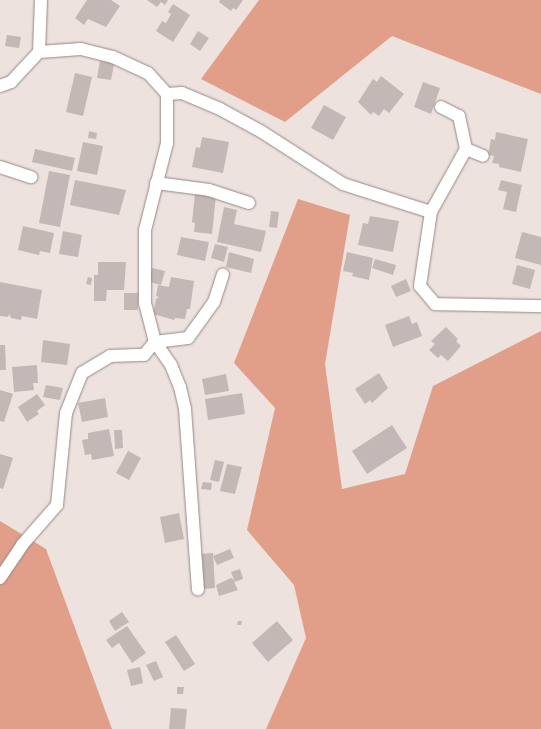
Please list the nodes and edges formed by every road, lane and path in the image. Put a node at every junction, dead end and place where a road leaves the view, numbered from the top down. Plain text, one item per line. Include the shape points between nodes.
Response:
1 (38, 2) edge
2 (39, 52) junction
3 (0, 86) edge
4 (167, 94) junction
5 (441, 107) dead end
6 (466, 148) junction
7 (483, 156) dead end
8 (0, 167) edge
9 (31, 178) dead end
10 (156, 183) junction
11 (249, 203) dead end
12 (431, 212) junction
13 (223, 274) dead end
14 (541, 306) edge
15 (155, 342) junction
16 (0, 578) edge
17 (198, 590) dead end

1 - 2 street
2 - 3 street via 11,82
2 - 4 street via 81,49 113,57 148,73
4 - 10 street via 167,143
4 - 12 street via 182,93 220,109 262,132 342,184
5 - 6 street via 459,116
6 - 7 street
6 - 12 street
8 - 9 street
10 - 11 street via 209,190
10 - 15 street via 145,230 144,303
12 - 14 street via 420,286 435,304
13 - 15 street via 214,302 188,338
15 - 16 street via 144,355 110,356 82,373 66,413 56,505 22,544
15 - 17 street via 171,365 185,409

